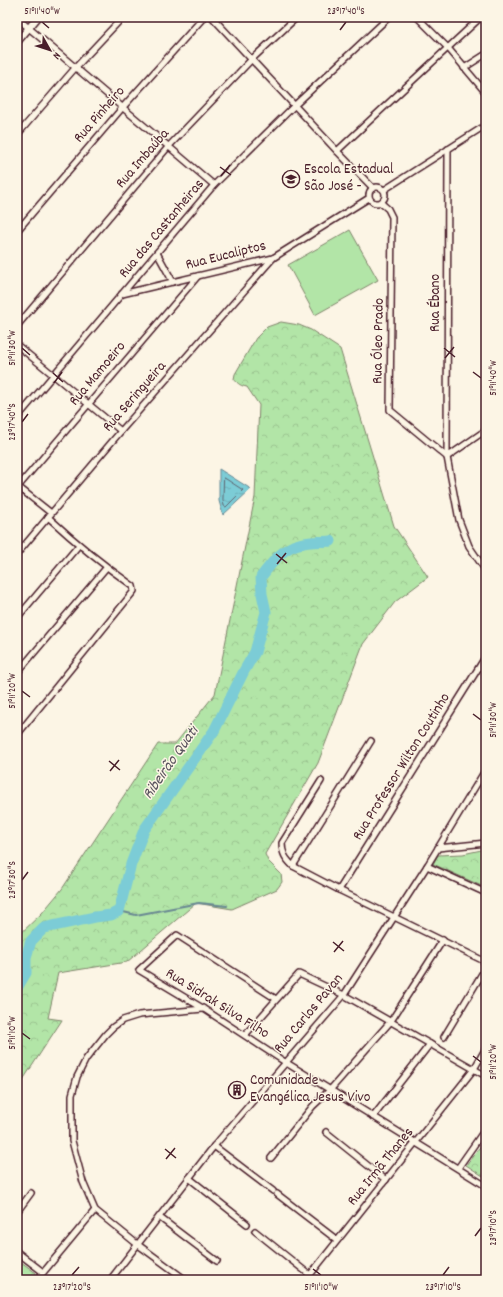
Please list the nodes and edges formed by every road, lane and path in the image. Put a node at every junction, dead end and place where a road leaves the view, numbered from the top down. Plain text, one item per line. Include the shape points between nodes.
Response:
1 (38, 17) edge
2 (123, 17) edge
3 (204, 17) edge
4 (212, 17) edge
5 (297, 17) edge
6 (389, 17) edge
7 (417, 17) edge
8 (481, 17) edge
9 (17, 18) edge
10 (29, 28) junction
11 (17, 42) edge
12 (448, 48) junction
13 (486, 54) edge
14 (252, 58) junction
15 (76, 67) junction
16 (464, 68) junction
17 (486, 93) edge
18 (295, 106) junction
19 (123, 107) junction
20 (486, 125) edge
21 (17, 135) edge
22 (169, 146) junction
23 (448, 149) junction
24 (337, 151) junction
25 (214, 185) junction
26 (373, 188) junction
27 (384, 190) junction
28 (369, 198) junction
29 (382, 203) junction
30 (17, 231) edge
31 (157, 253) junction
32 (273, 258) junction
33 (198, 276) junction
34 (173, 282) junction
35 (122, 294) junction
36 (17, 326) edge
37 (17, 345) edge
38 (54, 375) junction
39 (88, 404) junction
40 (17, 418) edge
41 (486, 430) edge
42 (121, 431) junction
43 (447, 457) junction
44 (17, 487) edge
45 (49, 515) junction
46 (79, 545) junction
47 (17, 554) edge
48 (106, 568) junction
49 (486, 571) edge
50 (17, 618) edge
51 (486, 656) edge
52 (17, 673) edge
53 (17, 735) edge
54 (370, 741) dead end
55 (486, 770) edge
56 (486, 780) edge
57 (321, 781) dead end
58 (478, 783) junction
59 (486, 843) edge
60 (438, 848) junction
61 (293, 866) junction
62 (427, 866) junction
63 (339, 890) junction
64 (486, 893) edge
65 (394, 917) junction
66 (443, 940) junction
67 (486, 962) edge
68 (486, 967) edge
69 (344, 995) junction
70 (276, 999) junction
71 (204, 1009) junction
72 (391, 1021) junction
73 (245, 1035) junction
74 (444, 1036) dead end
75 (430, 1044) junction
76 (486, 1048) edge
77 (285, 1062) junction
78 (474, 1069) junction
79 (486, 1076) edge
80 (330, 1090) junction
81 (373, 1117) junction
82 (486, 1128) edge
83 (326, 1132) dead end
84 (416, 1144) junction
85 (214, 1146) junction
86 (271, 1158) dead end
87 (458, 1168) junction
88 (189, 1178) junction
89 (386, 1180) junction
90 (486, 1186) edge
91 (31, 1192) dead end
92 (95, 1210) junction
93 (17, 1212) edge
94 (159, 1217) junction
95 (247, 1224) dead end
96 (255, 1231) dead end
97 (337, 1240) junction
98 (137, 1244) junction
99 (17, 1252) edge
100 (217, 1261) dead end
101 (44, 1272) junction
102 (310, 1275) junction
103 (37, 1280) edge
104 (110, 1280) edge
105 (186, 1280) edge
106 (306, 1280) edge

1 - 10 street
2 - 15 street
3 - 19 street, Rua Pinheiro
4 - 14 street
5 - 14 street, Rua Imbaúba
6 - 18 street, Rua das Castanheiras
7 - 12 street
8 - 12 street
9 - 10 street
10 - 11 street
10 - 15 street
12 - 16 street
12 - 24 street
13 - 16 street
14 - 18 street
14 - 22 street, Rua Imbaúba
15 - 19 street
15 - 21 street
16 - 17 street
18 - 24 street
18 - 25 street, Rua das Castanheiras
19 - 22 street
19 - 30 street, Rua Pinheiro
20 - 23 street
22 - 25 street
22 - 36 street, Rua Imbaúba
23 - 27 street
23 - 43 street, Rua Ébano
24 - 26 street
25 - 31 street, Rua das Castanheiras
26 - 27 street via 379,187
26 - 28 street
27 - 29 street via 386,195
28 - 29 street via 374,203
28 - 32 street, Rua Eucaliptos
29 - 43 street, Rua Óleo Prado via 392,217 390,410
31 - 34 street
31 - 35 street, Rua das Castanheiras
32 - 33 street, Rua Eucaliptos
32 - 42 street, Rua Seringueira
33 - 34 street, Rua Eucaliptos
33 - 39 street, Rua Mamoeiro
34 - 35 street, Rua Eucaliptos
35 - 38 street, Rua das Castanheiras
37 - 38 street
38 - 39 street
38 - 40 street, Rua das Castanheiras
39 - 42 street
39 - 44 street, Rua Mamoeiro
41 - 43 street
42 - 45 street, Rua Seringueira
43 - 49 street via 459,520 469,546
44 - 45 street
45 - 46 street
45 - 47 street, Rua Seringueira
46 - 48 street
46 - 50 street
48 - 52 street
48 - 53 street via 133,586 134,591
51 - 63 street, Rua Professor Wilton Coutinho
54 - 61 street
55 - 58 street, Rua Carlos Pavan
56 - 58 street
57 - 61 street via 282,843 282,851
58 - 60 street, Rua Carlos Pavan
59 - 60 street
60 - 62 street, Rua Carlos Pavan
61 - 63 street
62 - 64 street
62 - 65 street, Rua Carlos Pavan
63 - 65 street
65 - 66 street
65 - 69 street, Rua Carlos Pavan
66 - 67 street
66 - 72 street
68 - 74 street
69 - 70 street via 299,974
69 - 72 street
69 - 77 street, Rua Carlos Pavan
70 - 71 street, Rua Sidrak Silva Filho via 177,935 139,970
70 - 73 street
71 - 73 street, Rua Sidrak Silva Filho
71 - 92 street via 139,1015 123,1020 113,1027 86,1059 72,1095 72,1141 83,1182
72 - 75 street
72 - 80 street
73 - 77 street, Rua Sidrak Silva Filho
75 - 78 street
75 - 81 street
76 - 78 street, Rua Irmã Thanes
77 - 80 street, Rua Sidrak Silva Filho
77 - 85 street, Rua Carlos Pavan
78 - 79 street
78 - 84 street, Rua Irmã Thanes
80 - 81 street, Rua Sidrak Silva Filho
80 - 86 street via 313,1106
81 - 84 street, Rua Sidrak Silva Filho
82 - 87 street
83 - 89 street
84 - 87 street, Rua Sidrak Silva Filho
84 - 89 street, Rua Irmã Thanes
85 - 88 street, Rua Carlos Pavan
85 - 97 street
87 - 90 street, Rua Sidrak Silva Filho
88 - 94 street, Rua Carlos Pavan
88 - 95 street
89 - 97 street, Rua Irmã Thanes
91 - 93 street
92 - 98 street
92 - 101 street
94 - 98 street, Rua Carlos Pavan
94 - 100 street
96 - 102 street
97 - 102 street, Rua Irmã Thanes
98 - 104 street, Rua Carlos Pavan
98 - 105 street
99 - 101 street
101 - 103 street
102 - 106 street, Rua Irmã Thanes

